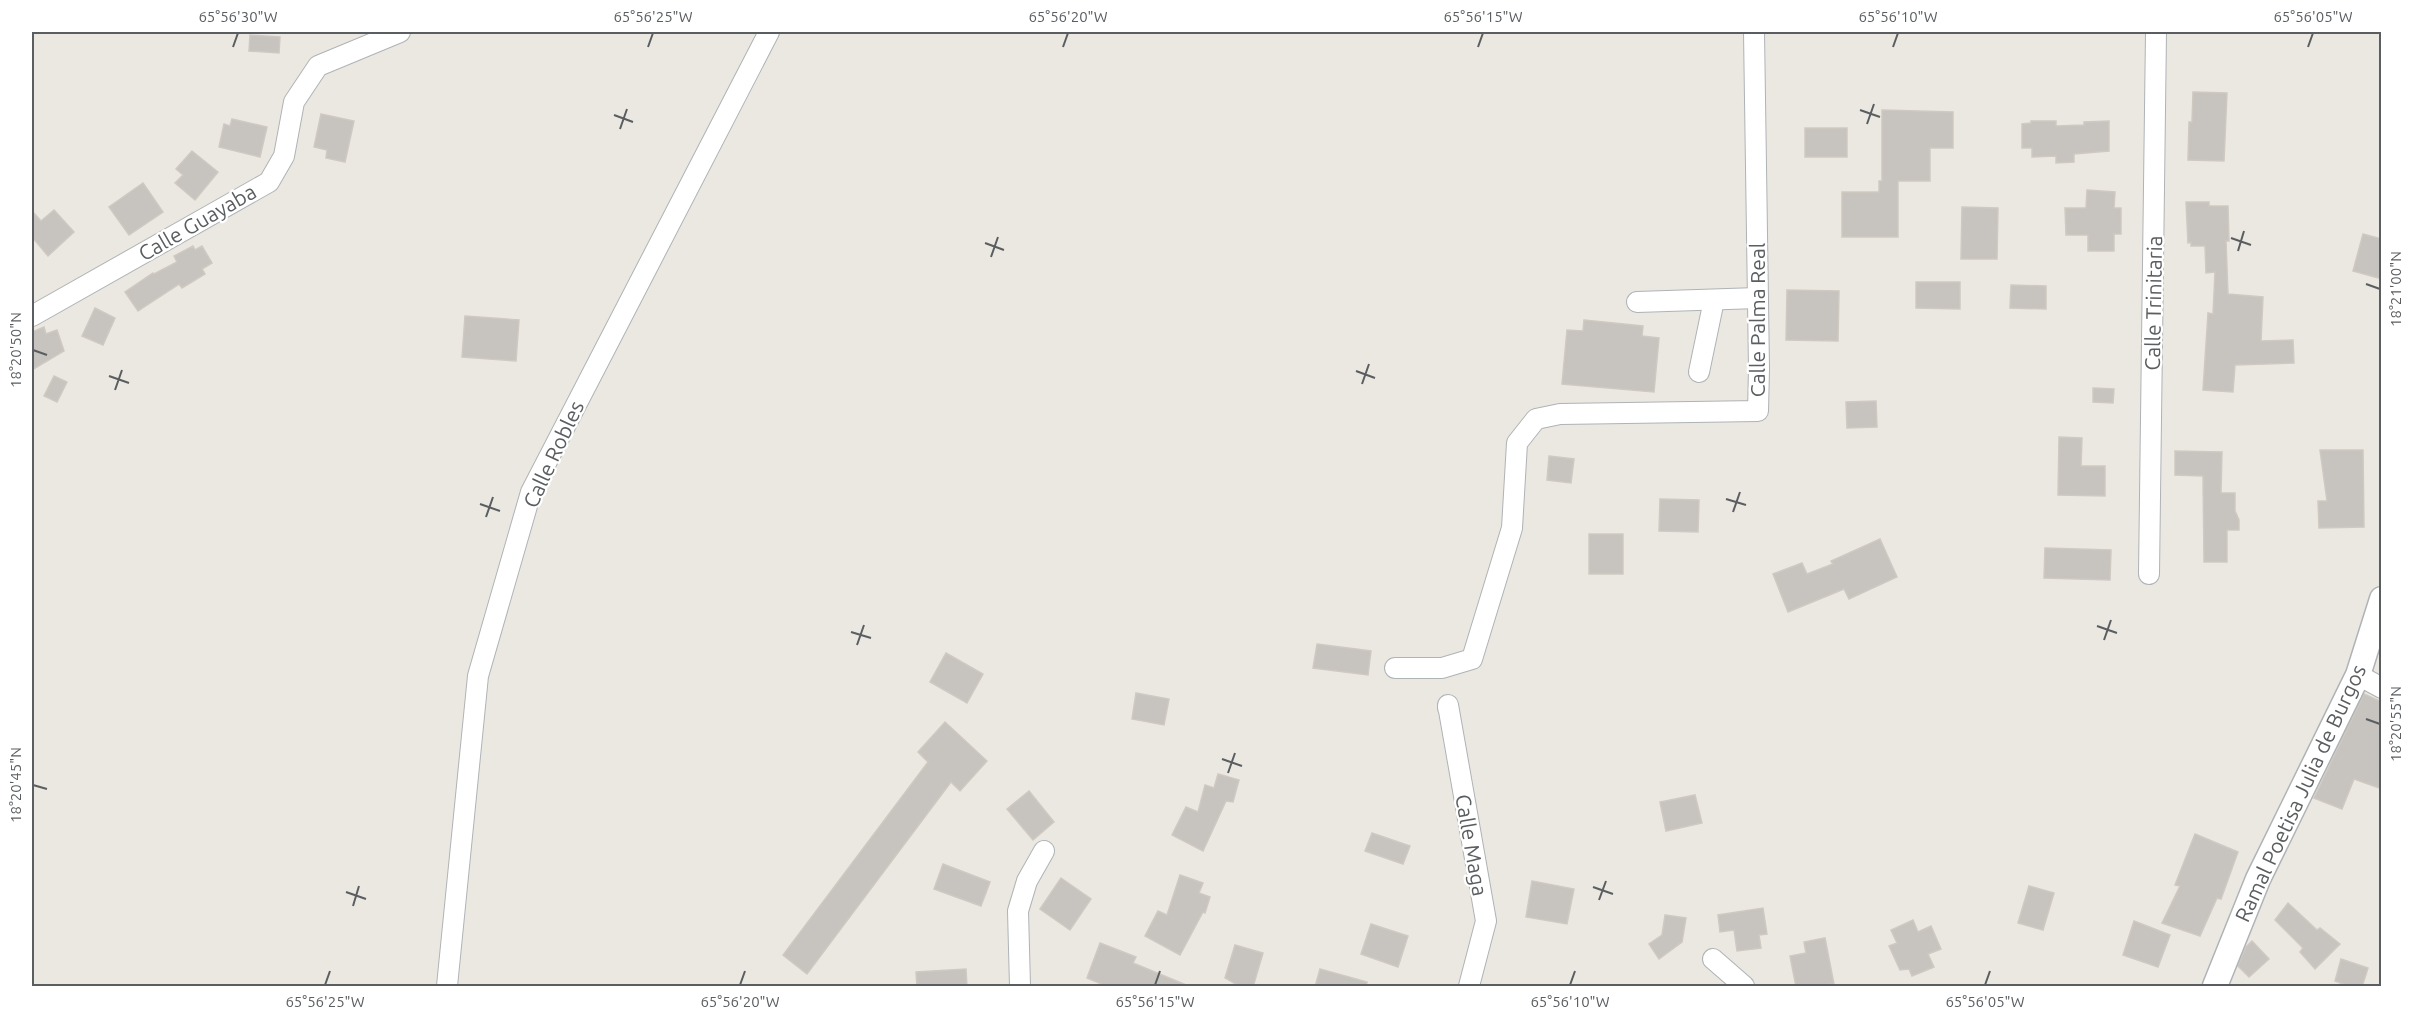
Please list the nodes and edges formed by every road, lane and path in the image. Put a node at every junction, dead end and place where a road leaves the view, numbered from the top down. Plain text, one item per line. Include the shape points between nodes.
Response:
1 (400, 32) edge
2 (769, 32) edge
3 (1755, 32) edge
4 (2156, 32) edge
5 (1758, 298) junction
6 (1714, 300) junction
7 (1637, 302) dead end
8 (32, 316) edge
9 (1699, 372) dead end
10 (2149, 574) dead end
11 (2382, 599) edge
12 (1395, 668) dead end
13 (2358, 675) junction
14 (2382, 688) edge
15 (1448, 708) dead end
16 (1044, 851) dead end
17 (1713, 959) dead end
18 (447, 987) edge
19 (1020, 987) edge
20 (1469, 987) edge
21 (1744, 987) edge
22 (2215, 987) edge

1 - 8 street, Calle Guayaba via 318,66 294,102 284,156 268,182
2 - 18 street, Calle Robles via 531,492 478,676
3 - 5 street, Calle Palma Real
4 - 10 street, Calle Trinitaria
5 - 6 street
5 - 12 street, Calle Palma Real via 1758,411 1560,414 1536,419 1517,443 1512,528 1472,659 1442,668
6 - 7 street
6 - 9 street
11 - 13 street, Ramal Poetisa Julia de Burgos
13 - 14 street
13 - 22 street, Ramal Poetisa Julia de Burgos via 2258,879
15 - 20 street, Calle Maga via 1486,921
16 - 19 street via 1027,881 1018,911
17 - 21 street

